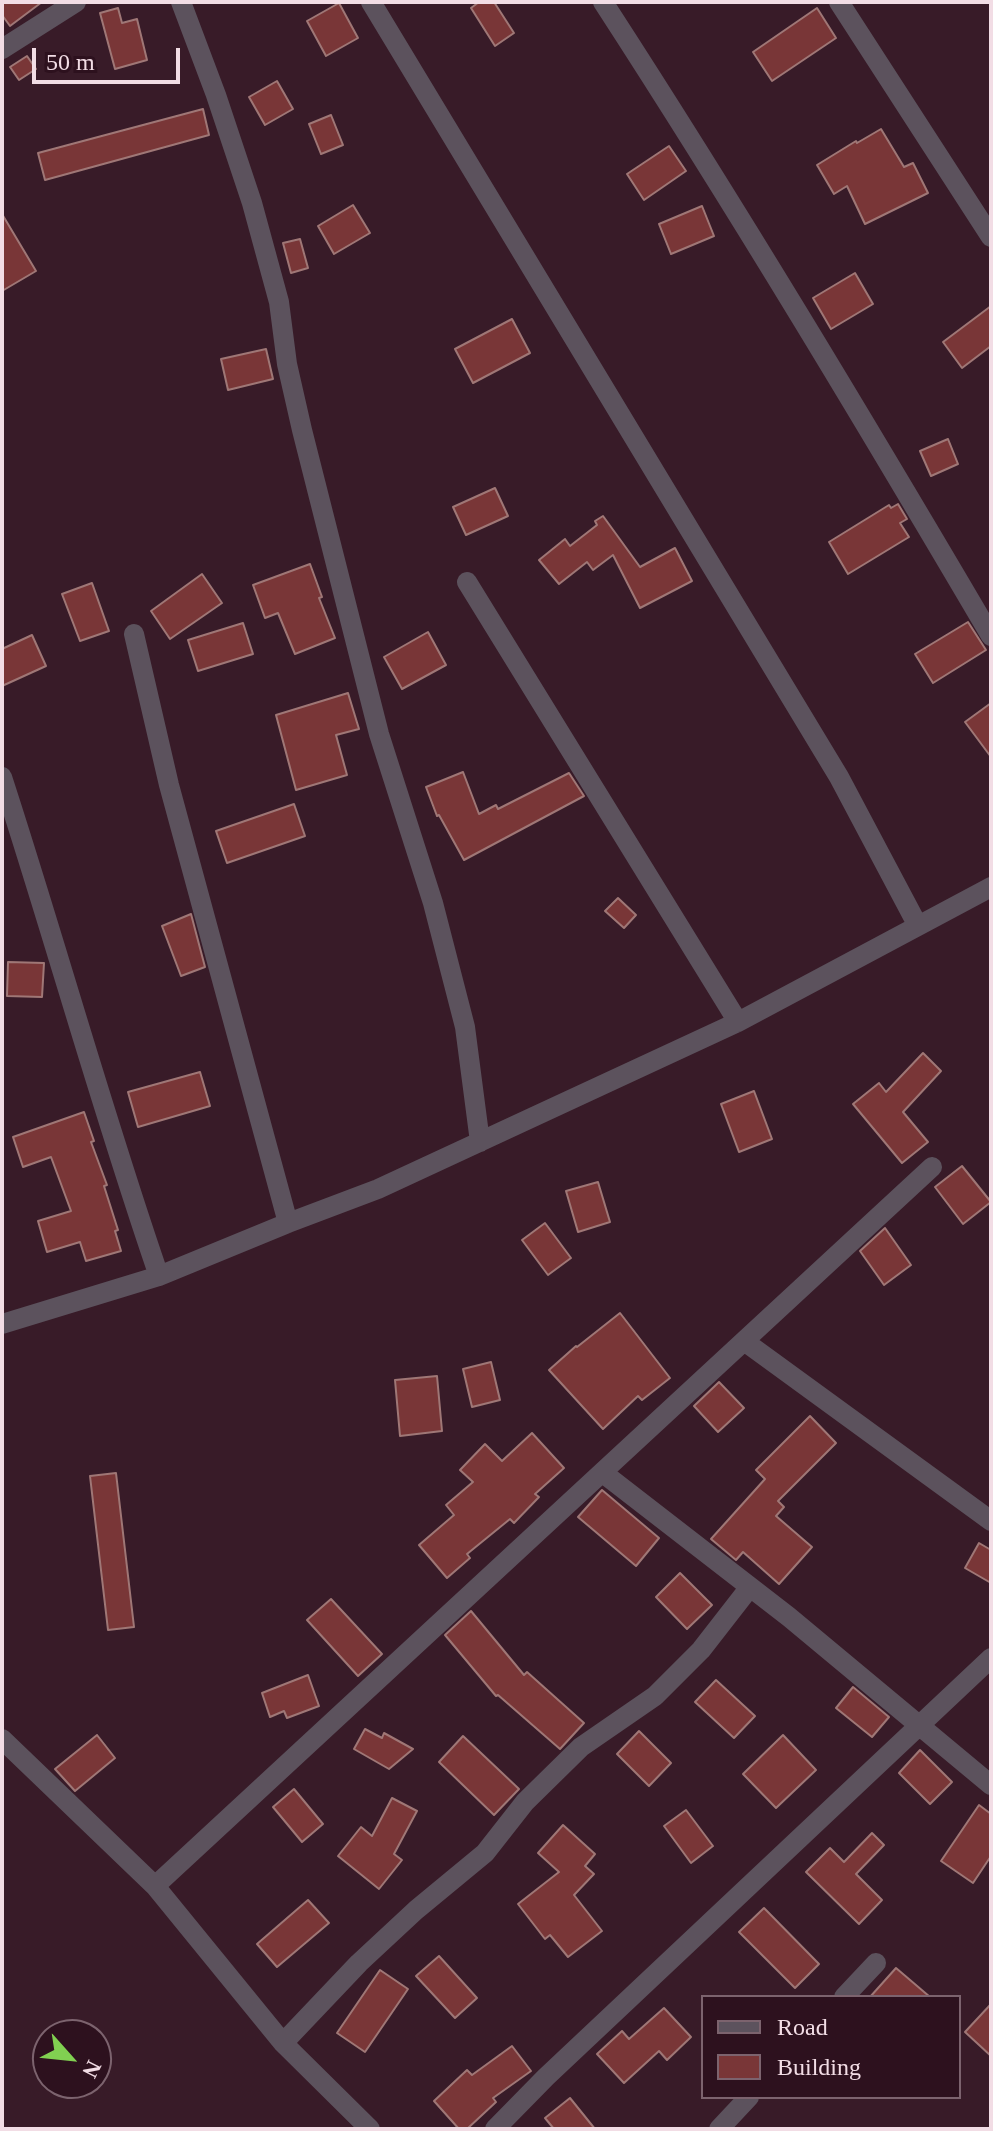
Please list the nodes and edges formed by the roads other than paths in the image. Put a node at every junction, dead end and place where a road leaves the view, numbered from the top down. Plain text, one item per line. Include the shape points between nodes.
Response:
1 (76, 2) edge
2 (181, 2) edge
3 (371, 2) edge
4 (603, 2) edge
5 (839, 2) edge
6 (2, 49) edge
7 (984, 213) edge
8 (991, 237) edge
9 (467, 582) dead end
10 (134, 634) dead end
11 (991, 636) edge
12 (2, 777) edge
13 (991, 887) edge
14 (918, 926) junction
15 (738, 1022) junction
16 (480, 1142) junction
17 (932, 1167) dead end
18 (288, 1223) junction
19 (159, 1276) junction
20 (2, 1324) edge
21 (744, 1341) junction
22 (603, 1473) junction
23 (991, 1521) edge
24 (750, 1587) junction
25 (991, 1658) edge
26 (919, 1725) junction
27 (2, 1739) edge
28 (991, 1785) edge
29 (155, 1886) junction
30 (876, 1963) dead end
31 (846, 1995) edge
32 (283, 2043) junction
33 (747, 2099) edge
34 (370, 2129) edge
35 (495, 2129) edge
36 (719, 2129) edge

1 - 6 street
2 - 16 street via 252,203 279,302 302,430 379,734 433,903 465,1027
3 - 14 street via 839,777
4 - 11 street via 708,165
5 - 7 street
7 - 8 street
9 - 15 street
10 - 18 street via 169,785
12 - 19 street
13 - 14 street
14 - 15 street
15 - 16 street
16 - 18 street
17 - 21 street
18 - 19 street
19 - 20 street
21 - 22 street
21 - 23 street
22 - 24 street
22 - 29 street
24 - 26 street
24 - 32 street via 701,1650 655,1696 581,1747 525,1802 485,1853 359,1963
25 - 26 street
26 - 28 street
26 - 35 street
27 - 29 street
29 - 32 street
30 - 31 street
32 - 34 street
33 - 36 street

